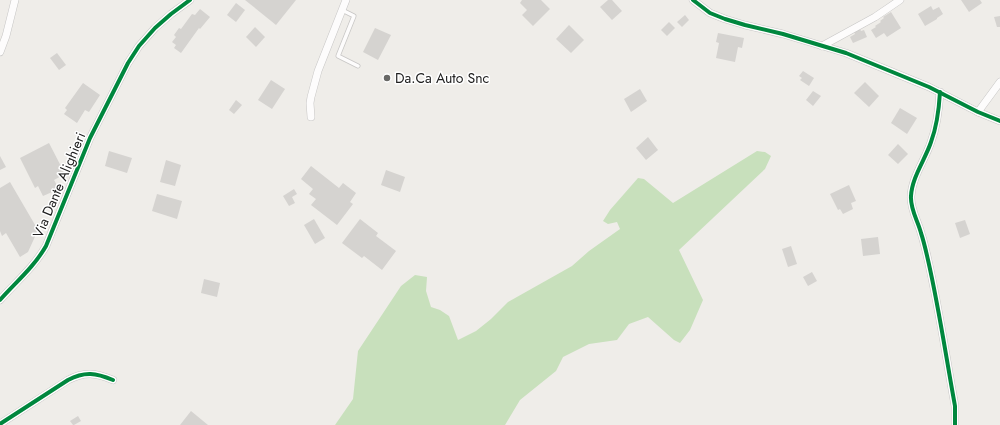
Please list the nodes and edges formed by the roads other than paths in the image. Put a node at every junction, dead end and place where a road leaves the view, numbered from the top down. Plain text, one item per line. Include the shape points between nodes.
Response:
1 (15, 0) edge
2 (190, 0) edge
3 (346, 0) edge
4 (693, 0) edge
5 (900, 0) edge
6 (342, 10) junction
7 (822, 46) junction
8 (0, 52) edge
9 (358, 66) dead end
10 (1000, 82) edge
11 (940, 92) junction
12 (978, 112) junction
13 (311, 117) dead end
14 (1000, 121) edge
15 (0, 300) edge
16 (113, 380) dead end
17 (0, 424) edge
18 (955, 425) edge

1 - 8 street
2 - 15 street, Via Dante Alighieri via 155,28 134,53 90,138 46,246
3 - 6 street
4 - 7 street via 710,13 725,19
5 - 7 street
6 - 9 lane via 354,16 338,56
6 - 13 street via 318,71 311,96
7 - 11 street via 846,53
10 - 12 street
11 - 12 street
11 - 18 street via 933,137 915,178 911,198 932,278 955,406
12 - 14 street
16 - 17 street via 96,374 79,375

